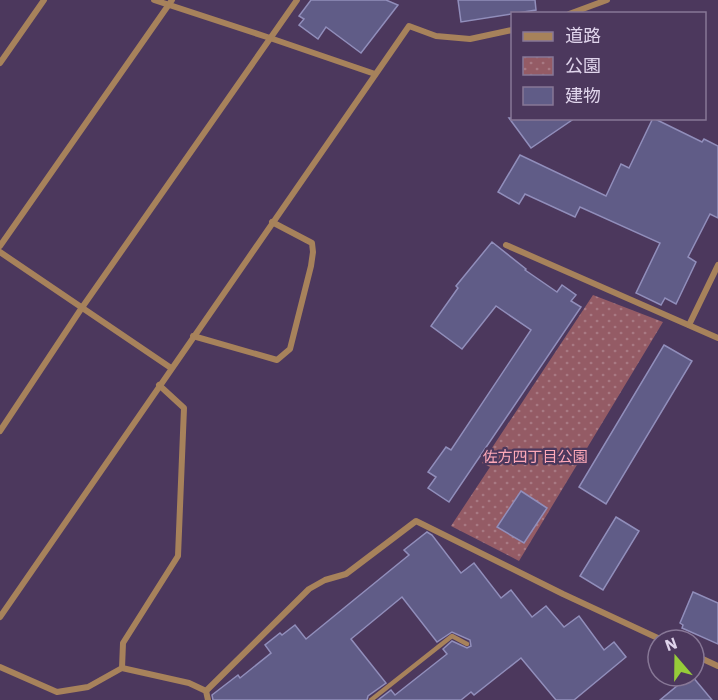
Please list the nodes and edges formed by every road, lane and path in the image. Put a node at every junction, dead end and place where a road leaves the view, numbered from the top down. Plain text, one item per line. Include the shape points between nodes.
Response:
1 (44, 0) edge
2 (154, 0) edge
3 (297, 0) edge
4 (607, 0) edge
5 (170, 2) edge
6 (574, 12) edge
7 (511, 30) edge
8 (270, 38) junction
9 (0, 63) edge
10 (375, 74) junction
11 (272, 222) junction
12 (506, 245) dead end
13 (0, 246) edge
14 (0, 252) edge
15 (718, 265) edge
16 (81, 309) junction
17 (689, 325) junction
18 (193, 336) junction
19 (718, 338) edge
20 (171, 368) junction
21 (159, 384) junction
22 (0, 431) edge
23 (0, 617) edge
24 (646, 633) edge
25 (467, 644) dead end
26 (0, 667) edge
27 (122, 668) junction
28 (206, 691) junction
29 (208, 700) edge
30 (371, 700) edge

1 - 9 street
2 - 5 street
3 - 8 street
4 - 6 street
5 - 8 street
5 - 13 street
7 - 10 street via 470,39 436,36 408,26
8 - 10 street
8 - 16 street
10 - 11 street
11 - 18 street
11 - 18 street via 312,243 311,266 290,349 277,360
12 - 17 street
14 - 16 street
15 - 17 street
16 - 20 street
16 - 22 street
17 - 19 street
18 - 20 street
20 - 21 street
21 - 23 street
21 - 27 street via 184,408 178,556 123,643
24 - 28 street via 416,520 346,574 309,589
25 - 30 lane via 452,636
26 - 27 street via 57,692 88,687
27 - 28 street via 189,683
28 - 29 street

